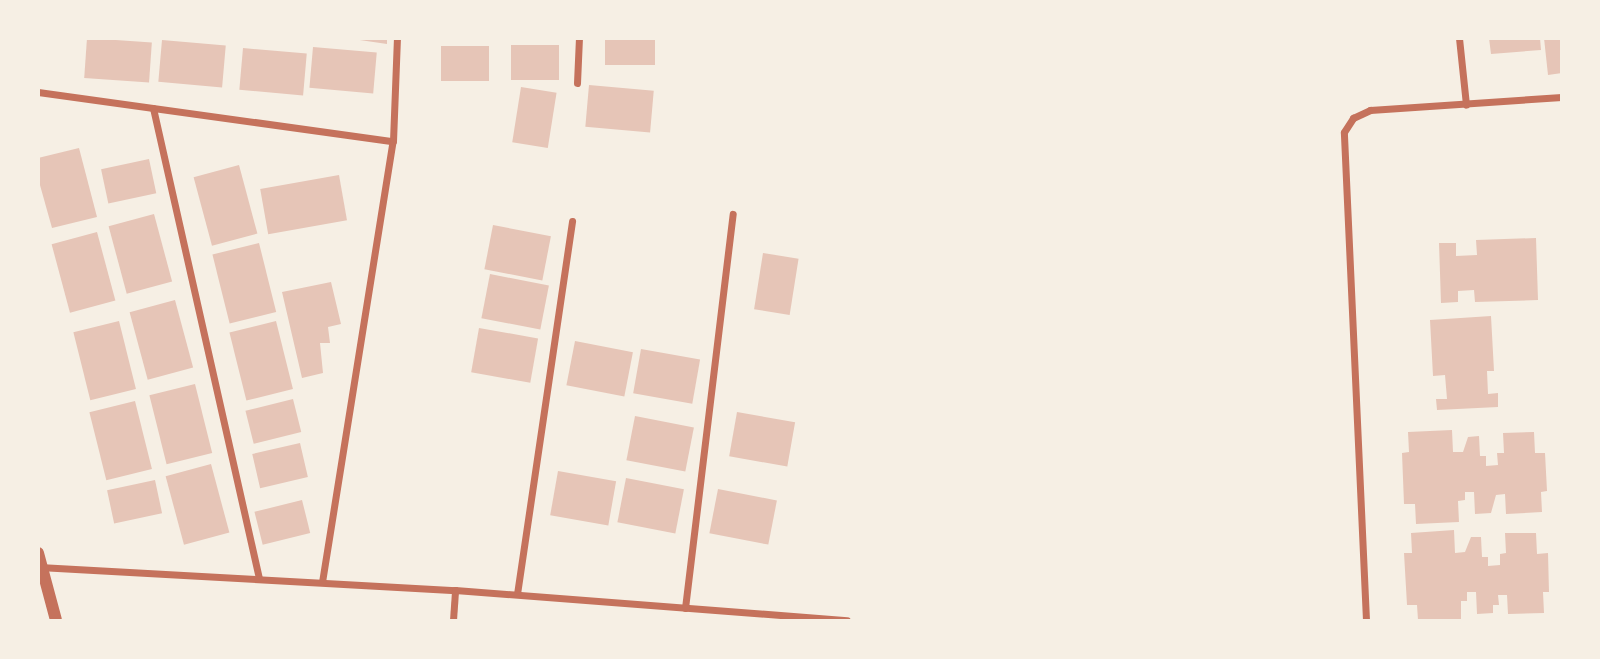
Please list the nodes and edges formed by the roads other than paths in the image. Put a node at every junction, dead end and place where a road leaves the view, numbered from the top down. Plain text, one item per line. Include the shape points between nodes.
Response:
1 (397, 38) edge
2 (579, 38) edge
3 (1459, 38) edge
4 (577, 83) dead end
5 (38, 92) edge
6 (1562, 97) edge
7 (1466, 105) junction
8 (153, 108) junction
9 (393, 141) junction
10 (733, 214) dead end
11 (572, 220) dead end
12 (38, 553) edge
13 (40, 567) edge
14 (259, 578) junction
15 (322, 582) junction
16 (455, 590) junction
17 (517, 594) junction
18 (685, 608) junction
19 (55, 621) edge
20 (453, 621) edge
21 (847, 621) edge
22 (1366, 621) edge

1 - 9 street
2 - 4 street
3 - 7 street
5 - 8 street
6 - 7 street
7 - 22 street via 1370,110 1353,118 1344,132
8 - 9 street
8 - 14 street
9 - 15 street
10 - 18 street
11 - 17 street
12 - 13 street
13 - 14 street
13 - 19 street
14 - 15 street
15 - 16 street
16 - 17 street
16 - 20 street
17 - 18 street
18 - 21 street

